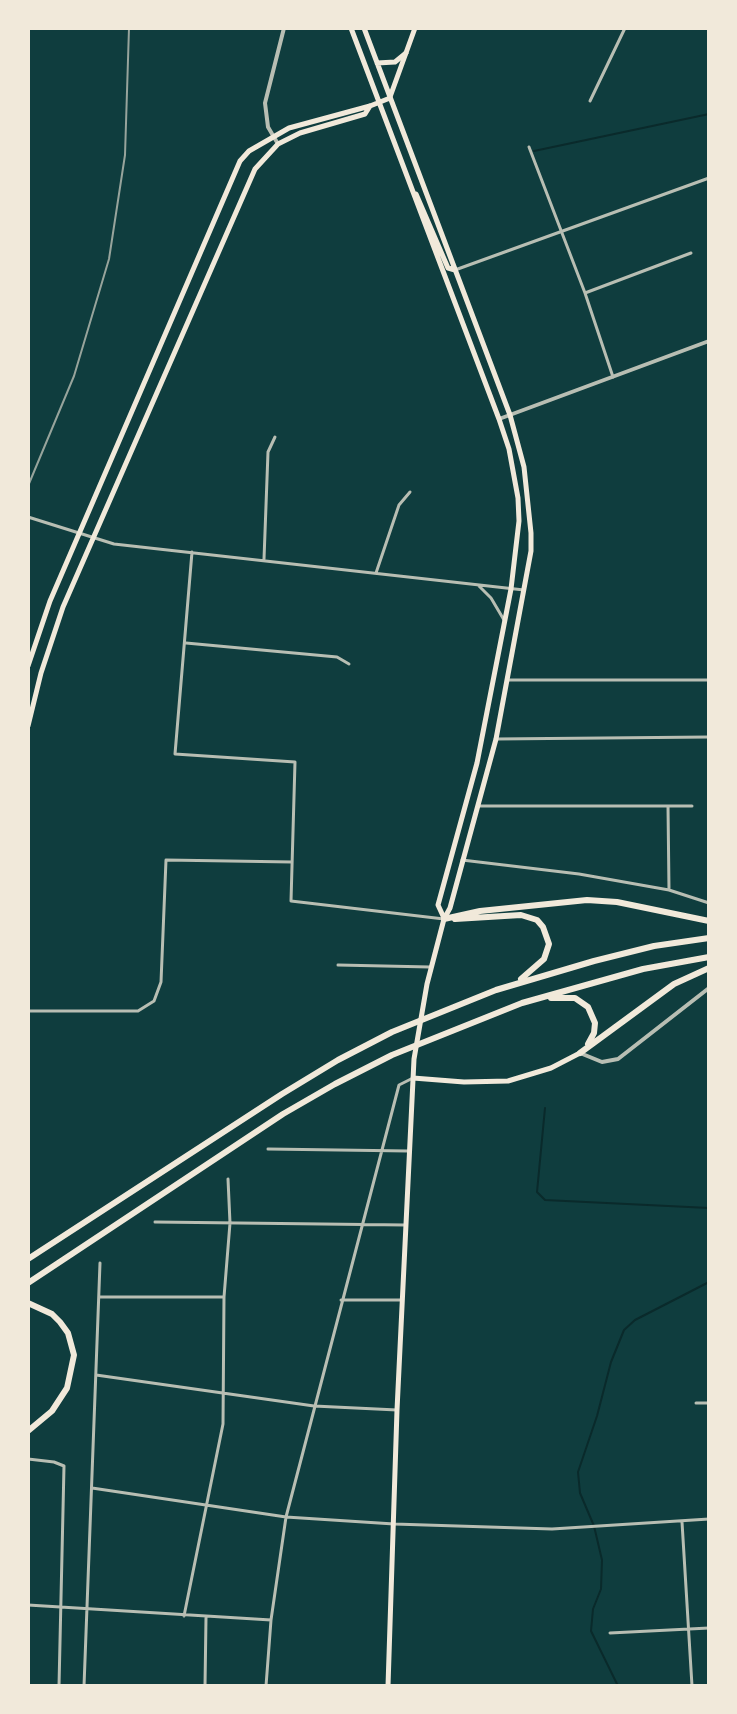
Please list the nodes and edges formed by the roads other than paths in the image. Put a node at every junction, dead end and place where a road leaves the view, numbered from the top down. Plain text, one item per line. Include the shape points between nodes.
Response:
1 (284, 28) edge
2 (351, 28) edge
3 (364, 28) edge
4 (415, 28) edge
5 (625, 28) edge
6 (406, 53) junction
7 (377, 63) junction
8 (390, 98) junction
9 (590, 101) dead end
10 (378, 102) junction
11 (370, 106) junction
12 (272, 135) junction
13 (278, 144) junction
14 (529, 147) dead end
15 (709, 178) edge
16 (412, 190) junction
17 (562, 232) junction
18 (691, 253) dead end
19 (455, 270) junction
20 (585, 293) junction
21 (709, 341) edge
22 (613, 377) junction
23 (510, 415) junction
24 (499, 419) junction
25 (275, 437) dead end
26 (410, 492) dead end
27 (28, 517) edge
28 (79, 534) junction
29 (93, 540) junction
30 (192, 552) junction
31 (264, 559) junction
32 (376, 573) junction
33 (478, 585) junction
34 (511, 589) junction
35 (524, 590) junction
36 (504, 621) junction
37 (186, 643) junction
38 (349, 664) dead end
39 (28, 667) edge
40 (41, 673) junction
41 (507, 680) junction
42 (709, 680) edge
43 (28, 726) edge
44 (709, 737) edge
45 (496, 739) junction
46 (478, 806) junction
47 (668, 806) junction
48 (692, 806) dead end
49 (462, 860) junction
50 (292, 862) junction
51 (669, 890) junction
52 (709, 903) edge
53 (444, 919) junction
54 (709, 921) edge
55 (709, 938) edge
56 (709, 957) edge
57 (338, 965) dead end
58 (432, 967) junction
59 (709, 968) edge
60 (709, 988) edge
61 (496, 990) junction
62 (522, 1003) junction
63 (28, 1011) edge
64 (580, 1053) junction
65 (413, 1078) junction
66 (268, 1149) dead end
67 (382, 1150) junction
68 (408, 1151) junction
69 (228, 1179) dead end
70 (155, 1222) dead end
71 (230, 1223) junction
72 (363, 1224) junction
73 (405, 1225) junction
74 (28, 1259) edge
75 (100, 1263) dead end
76 (28, 1283) edge
77 (99, 1297) junction
78 (224, 1297) junction
79 (341, 1300) junction
80 (403, 1300) junction
81 (28, 1303) edge
82 (96, 1375) junction
83 (223, 1392) junction
84 (696, 1403) dead end
85 (709, 1403) edge
86 (314, 1406) junction
87 (397, 1410) junction
88 (28, 1431) edge
89 (28, 1459) edge
90 (92, 1488) junction
91 (206, 1505) junction
92 (286, 1517) junction
93 (709, 1519) edge
94 (682, 1521) junction
95 (394, 1524) junction
96 (28, 1605) edge
97 (61, 1608) junction
98 (87, 1609) junction
99 (184, 1616) junction
100 (206, 1617) junction
101 (271, 1620) junction
102 (709, 1628) edge
103 (689, 1629) junction
104 (610, 1633) dead end
105 (59, 1686) edge
106 (84, 1686) edge
107 (205, 1686) edge
108 (266, 1686) edge
109 (388, 1686) edge
110 (692, 1686) edge

1 - 12 street via 265,103
2 - 10 main road
3 - 7 main road
4 - 6 main road
5 - 9 street
6 - 7 main road via 395,62
6 - 8 main road
7 - 8 main road
8 - 10 main road
8 - 19 main road
10 - 11 main road
10 - 16 main road
11 - 12 main road
11 - 13 main road via 365,114
12 - 13 street
12 - 28 main road via 240,161
13 - 29 main road via 255,169
14 - 17 street
15 - 17 street
16 - 19 main road via 448,268
16 - 24 main road
17 - 19 street
17 - 20 street
18 - 20 street
19 - 23 main road
20 - 22 street
21 - 22 street
22 - 23 street
23 - 24 street
23 - 35 main road via 529,510 531,551
24 - 34 main road via 518,498
25 - 31 street via 268,452
26 - 32 street via 399,505
27 - 28 street
28 - 29 street
28 - 39 main road
29 - 30 street
29 - 40 main road
30 - 31 street
30 - 37 street
31 - 32 street
32 - 33 street
33 - 34 street
33 - 36 street
34 - 35 street
34 - 36 main road
35 - 41 main road
36 - 53 main road via 477,763 438,905
37 - 38 street via 337,657
37 - 50 street via 175,754 295,762
39 - 40 main road
40 - 43 main road
41 - 42 street
41 - 45 main road
44 - 45 street
45 - 46 main road
46 - 47 street
46 - 49 main road
47 - 48 street
47 - 51 street
49 - 51 street
49 - 53 main road
50 - 53 street via 291,901
50 - 63 street via 166,860 161,982 154,1001 138,1011
51 - 52 street
53 - 54 highway via 587,900
53 - 58 main road
53 - 61 highway via 521,915 543,927 549,944 544,959 522,979
55 - 61 highway via 654,946
56 - 62 highway via 643,969
57 - 58 street
58 - 65 main road
59 - 64 highway via 674,984
60 - 64 street via 618,1059 602,1062
61 - 74 highway via 338,1060
62 - 64 highway via 566,997 588,1007 594,1033
62 - 76 highway via 392,1055 283,1114
64 - 65 main road via 508,1081
65 - 67 street via 399,1085
65 - 68 main road
66 - 67 street
67 - 68 street
67 - 72 street
68 - 73 main road
69 - 71 street
70 - 71 street
71 - 72 street
71 - 78 street
72 - 73 street
72 - 79 street
73 - 80 main road
75 - 77 street
77 - 78 street
77 - 82 street
78 - 83 street
79 - 80 street
79 - 86 street
80 - 87 main road
81 - 88 highway via 60,1322 74,1355 67,1388 52,1411
82 - 83 street
82 - 90 street
83 - 86 street
83 - 91 street via 223,1424
84 - 85 street
86 - 87 street
86 - 92 street
87 - 95 main road
89 - 97 street via 64,1466
90 - 91 street
90 - 98 street
91 - 92 street
91 - 99 street
92 - 95 street
92 - 101 street
93 - 94 street
94 - 95 street via 552,1529
94 - 103 street
95 - 109 main road
96 - 97 street
97 - 98 street
97 - 105 street
98 - 99 street
98 - 106 street
99 - 100 street
100 - 101 street
100 - 107 street
101 - 108 street
102 - 103 street
103 - 104 street
103 - 110 street

